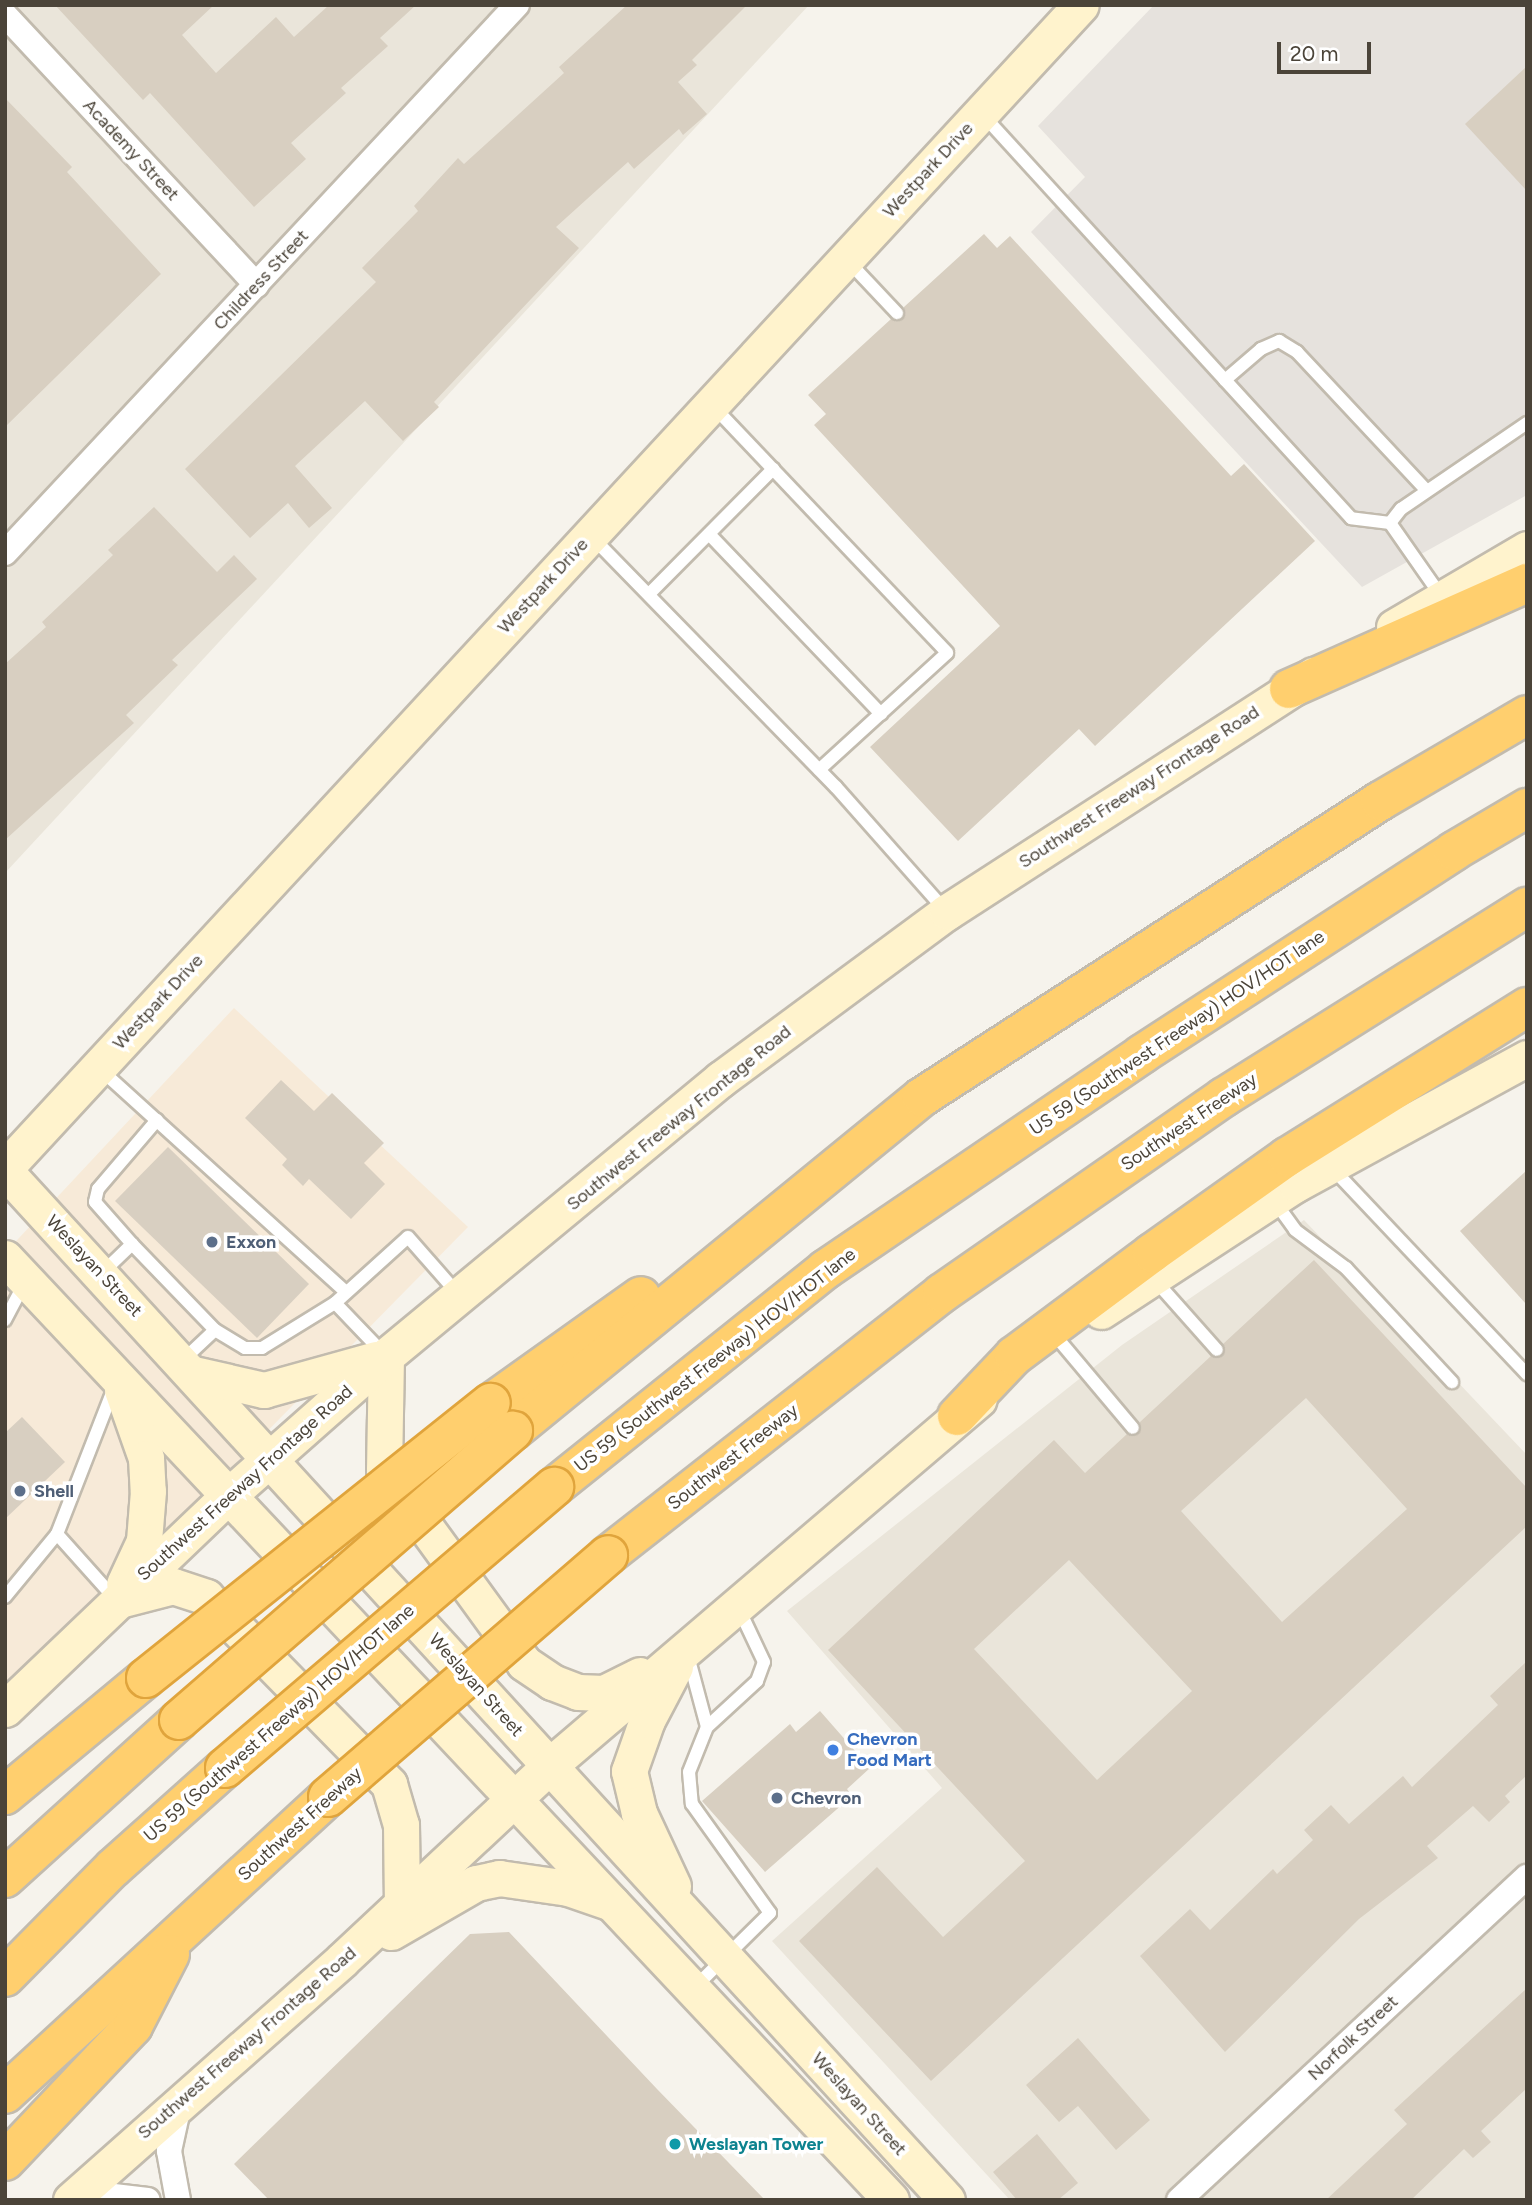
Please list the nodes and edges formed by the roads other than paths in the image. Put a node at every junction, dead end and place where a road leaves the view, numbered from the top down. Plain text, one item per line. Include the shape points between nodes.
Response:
1 (517, 5) edge
2 (1081, 5) edge
3 (5, 15) edge
4 (981, 114) junction
5 (846, 259) junction
6 (257, 285) junction
7 (897, 313) dead end
8 (1225, 380) junction
9 (711, 405) junction
10 (1527, 423) edge
11 (773, 469) junction
12 (1427, 491) junction
13 (1390, 523) junction
14 (709, 534) junction
15 (591, 535) junction
16 (1527, 549) edge
17 (5, 553) edge
18 (1527, 583) edge
19 (650, 593) junction
20 (1443, 598) junction
21 (1289, 689) junction
22 (881, 714) junction
23 (1527, 715) edge
24 (819, 770) junction
25 (1527, 808) edge
26 (1527, 907) edge
27 (947, 912) junction
28 (1527, 1007) edge
29 (1527, 1058) edge
30 (98, 1068) junction
31 (157, 1121) junction
32 (1329, 1165) junction
33 (5, 1169) edge
34 (1273, 1199) junction
35 (132, 1244) junction
36 (16, 1269) edge
37 (101, 1274) junction
38 (1153, 1278) junction
39 (345, 1291) junction
40 (461, 1296) junction
41 (335, 1303) junction
42 (5, 1320) edge
43 (215, 1330) junction
44 (1058, 1339) junction
45 (1217, 1350) dead end
46 (386, 1356) junction
47 (188, 1367) junction
48 (1527, 1374) edge
49 (118, 1378) junction
50 (1452, 1382) dead end
51 (957, 1416) junction
52 (502, 1417) junction
53 (1133, 1428) dead end
54 (271, 1458) junction
55 (228, 1496) junction
56 (57, 1534) junction
57 (5, 1597) edge
58 (116, 1600) junction
59 (737, 1604) junction
60 (679, 1653) junction
61 (5, 1709) edge
62 (707, 1727) junction
63 (549, 1766) junction
64 (5, 1795) edge
65 (515, 1797) junction
66 (1527, 1877) edge
67 (5, 1878) edge
68 (402, 1903) junction
69 (616, 1904) junction
70 (688, 1918) junction
71 (184, 1927) junction
72 (727, 1959) junction
73 (342, 1960) junction
74 (5, 1977) edge
75 (694, 1988) junction
76 (5, 2094) edge
77 (180, 2102) junction
78 (5, 2161) edge
79 (76, 2196) edge
80 (148, 2200) edge
81 (178, 2200) edge
82 (891, 2200) edge
83 (947, 2200) edge
84 (1179, 2200) edge

1 - 6 street, Childress Street
2 - 4 main road, Westpark Drive
3 - 6 street, Academy Street
4 - 5 main road, Westpark Drive
4 - 8 lane
5 - 7 lane
5 - 9 main road, Westpark Drive
6 - 17 street, Childress Street
8 - 12 lane via 1261,349 1279,341 1297,352
8 - 13 lane via 1351,518
9 - 11 lane
9 - 15 main road, Westpark Drive
10 - 12 lane
11 - 14 lane
11 - 22 lane via 947,653
12 - 13 lane
13 - 20 lane
14 - 19 lane
14 - 22 lane
15 - 19 lane
15 - 30 main road, Westpark Drive
16 - 20 main road, Southwest Freeway Frontage Road
18 - 21 highway
19 - 24 lane
20 - 21 main road, Southwest Freeway Frontage Road
21 - 27 main road, Southwest Freeway Frontage Road
22 - 24 lane
23 - 52 highway via 1380,801 922,1097
24 - 27 lane
25 - 74 highway, US 59 (Southwest Freeway) HOV/HOT lane, bridge via 1142,1054 826,1269 554,1487 225,1768 113,1867
26 - 71 highway, Southwest Freeway, bridge via 1224,1097 942,1293 608,1555
27 - 40 main road, Southwest Freeway Frontage Road via 721,1079
28 - 51 highway via 1287,1157 1174,1237 1014,1356
29 - 32 main road, Southwest Freeway Frontage Road
30 - 31 lane
30 - 33 main road, Westpark Drive
31 - 35 lane via 98,1189 95,1202
31 - 39 lane
32 - 34 main road, Southwest Freeway Frontage Road
32 - 48 lane
33 - 37 main road, Weslayan Street
34 - 38 main road, Southwest Freeway Frontage Road
34 - 50 lane via 1294,1230 1339,1261
35 - 37 lane
35 - 43 lane
36 - 42 lane
36 - 49 main road
37 - 47 main road, Weslayan Street
38 - 44 main road, Southwest Freeway Frontage Road
38 - 45 lane
39 - 40 lane via 408,1237
39 - 41 lane
40 - 46 main road, Southwest Freeway Frontage Road
41 - 43 lane via 262,1348 245,1349
41 - 46 lane
43 - 47 lane
44 - 51 main road, Southwest Freeway Frontage Road
44 - 53 lane
46 - 47 main road via 264,1390
46 - 54 main road, Southwest Freeway Frontage Road
46 - 60 main road via 384,1469 524,1663 578,1692 604,1693
47 - 54 main road, Weslayan Street
49 - 55 main road
49 - 56 lane
49 - 58 main road via 146,1458 148,1491 144,1541
51 - 59 main road, Southwest Freeway Frontage Road
52 - 64 highway, bridge via 146,1678
52 - 67 highway, bridge
54 - 55 main road, Southwest Freeway Frontage Road
54 - 63 main road, Weslayan Street
55 - 58 main road, Southwest Freeway Frontage Road
55 - 65 main road
56 - 57 lane
56 - 58 lane
58 - 61 main road, Southwest Freeway Frontage Road
58 - 68 main road via 173,1586 206,1597 389,1784 401,1825
59 - 60 main road, Southwest Freeway Frontage Road
59 - 62 lane via 764,1662 757,1681
60 - 62 lane
60 - 63 main road, Southwest Freeway Frontage Road
60 - 70 main road via 629,1771 639,1813
62 - 72 lane via 689,1772 692,1804 770,1913
63 - 65 main road, Southwest Freeway Frontage Road
63 - 70 main road, Weslayan Street
65 - 68 main road, Southwest Freeway Frontage Road
65 - 69 main road
66 - 84 street, Norfolk Street
68 - 73 main road, Southwest Freeway Frontage Road
69 - 73 main road via 568,1888 510,1878 476,1883
69 - 75 main road
70 - 72 main road, Weslayan Street
71 - 76 highway, Southwest Freeway
71 - 78 highway via 133,2025
72 - 75 lane
72 - 83 main road, Weslayan Street
73 - 77 main road, Southwest Freeway Frontage Road
75 - 82 main road
77 - 79 main road, Southwest Freeway Frontage Road
77 - 81 street via 169,2151
79 - 80 street

